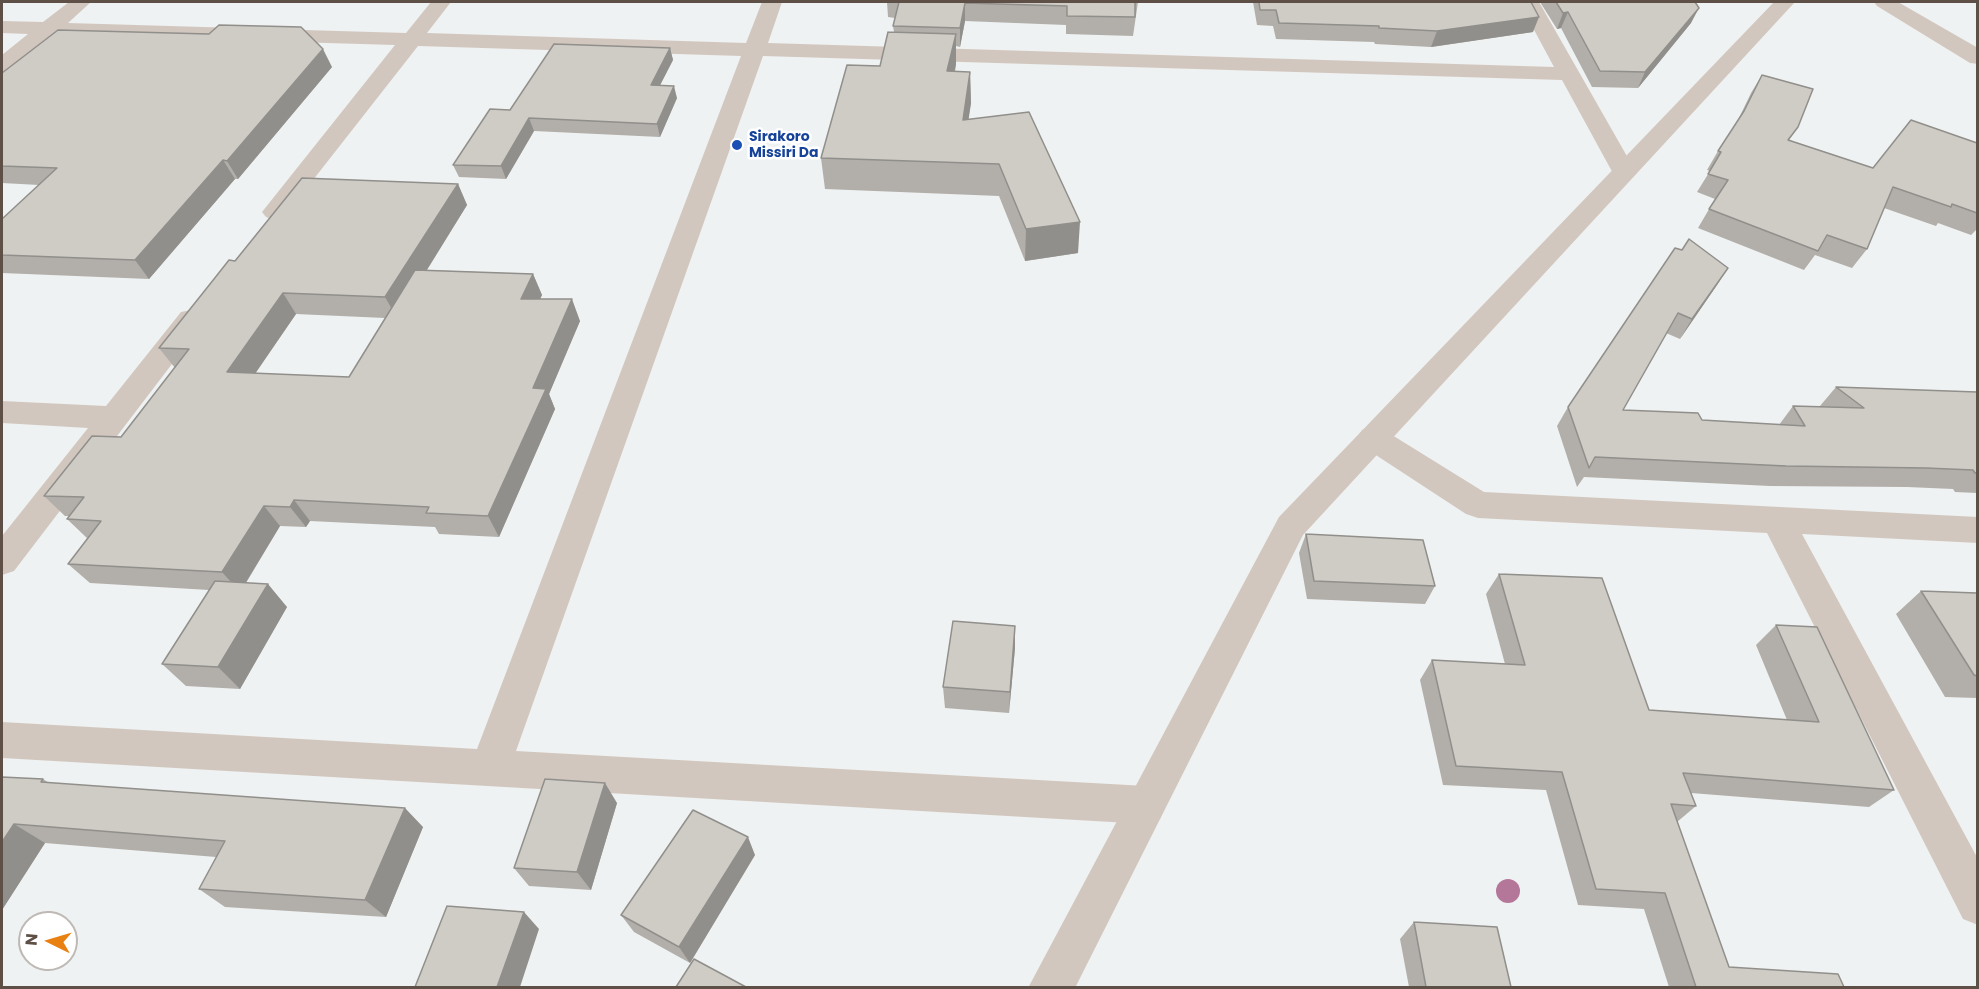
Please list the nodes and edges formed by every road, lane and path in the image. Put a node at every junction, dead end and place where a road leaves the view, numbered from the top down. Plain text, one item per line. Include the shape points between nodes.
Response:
1 (81, 2) edge
2 (441, 2) edge
3 (772, 2) edge
4 (1529, 2) edge
5 (1785, 2) edge
6 (1884, 2) edge
7 (2, 27) edge
8 (47, 29) junction
9 (411, 40) junction
10 (755, 50) junction
11 (1977, 58) edge
12 (2, 66) edge
13 (1570, 74) junction
14 (1624, 172) junction
15 (259, 234) edge
16 (208, 298) edge
17 (2, 412) edge
18 (113, 418) junction
19 (1373, 438) junction
20 (1777, 520) junction
21 (1977, 530) edge
22 (2, 561) edge
23 (2, 740) edge
24 (490, 767) junction
25 (1146, 805) junction
26 (1977, 904) edge
27 (1051, 987) edge

1 - 8 street
2 - 9 street
3 - 10 street
4 - 13 street
5 - 14 street
6 - 11 street
7 - 8 street
8 - 9 street
8 - 12 street
9 - 10 street
9 - 15 street
10 - 13 street
10 - 24 street
13 - 14 street
14 - 19 street
16 - 18 street
17 - 18 street
18 - 22 street
19 - 20 street via 1478,505
19 - 25 street via 1291,526
20 - 21 street
20 - 26 street
23 - 24 street
24 - 25 street
25 - 27 street

